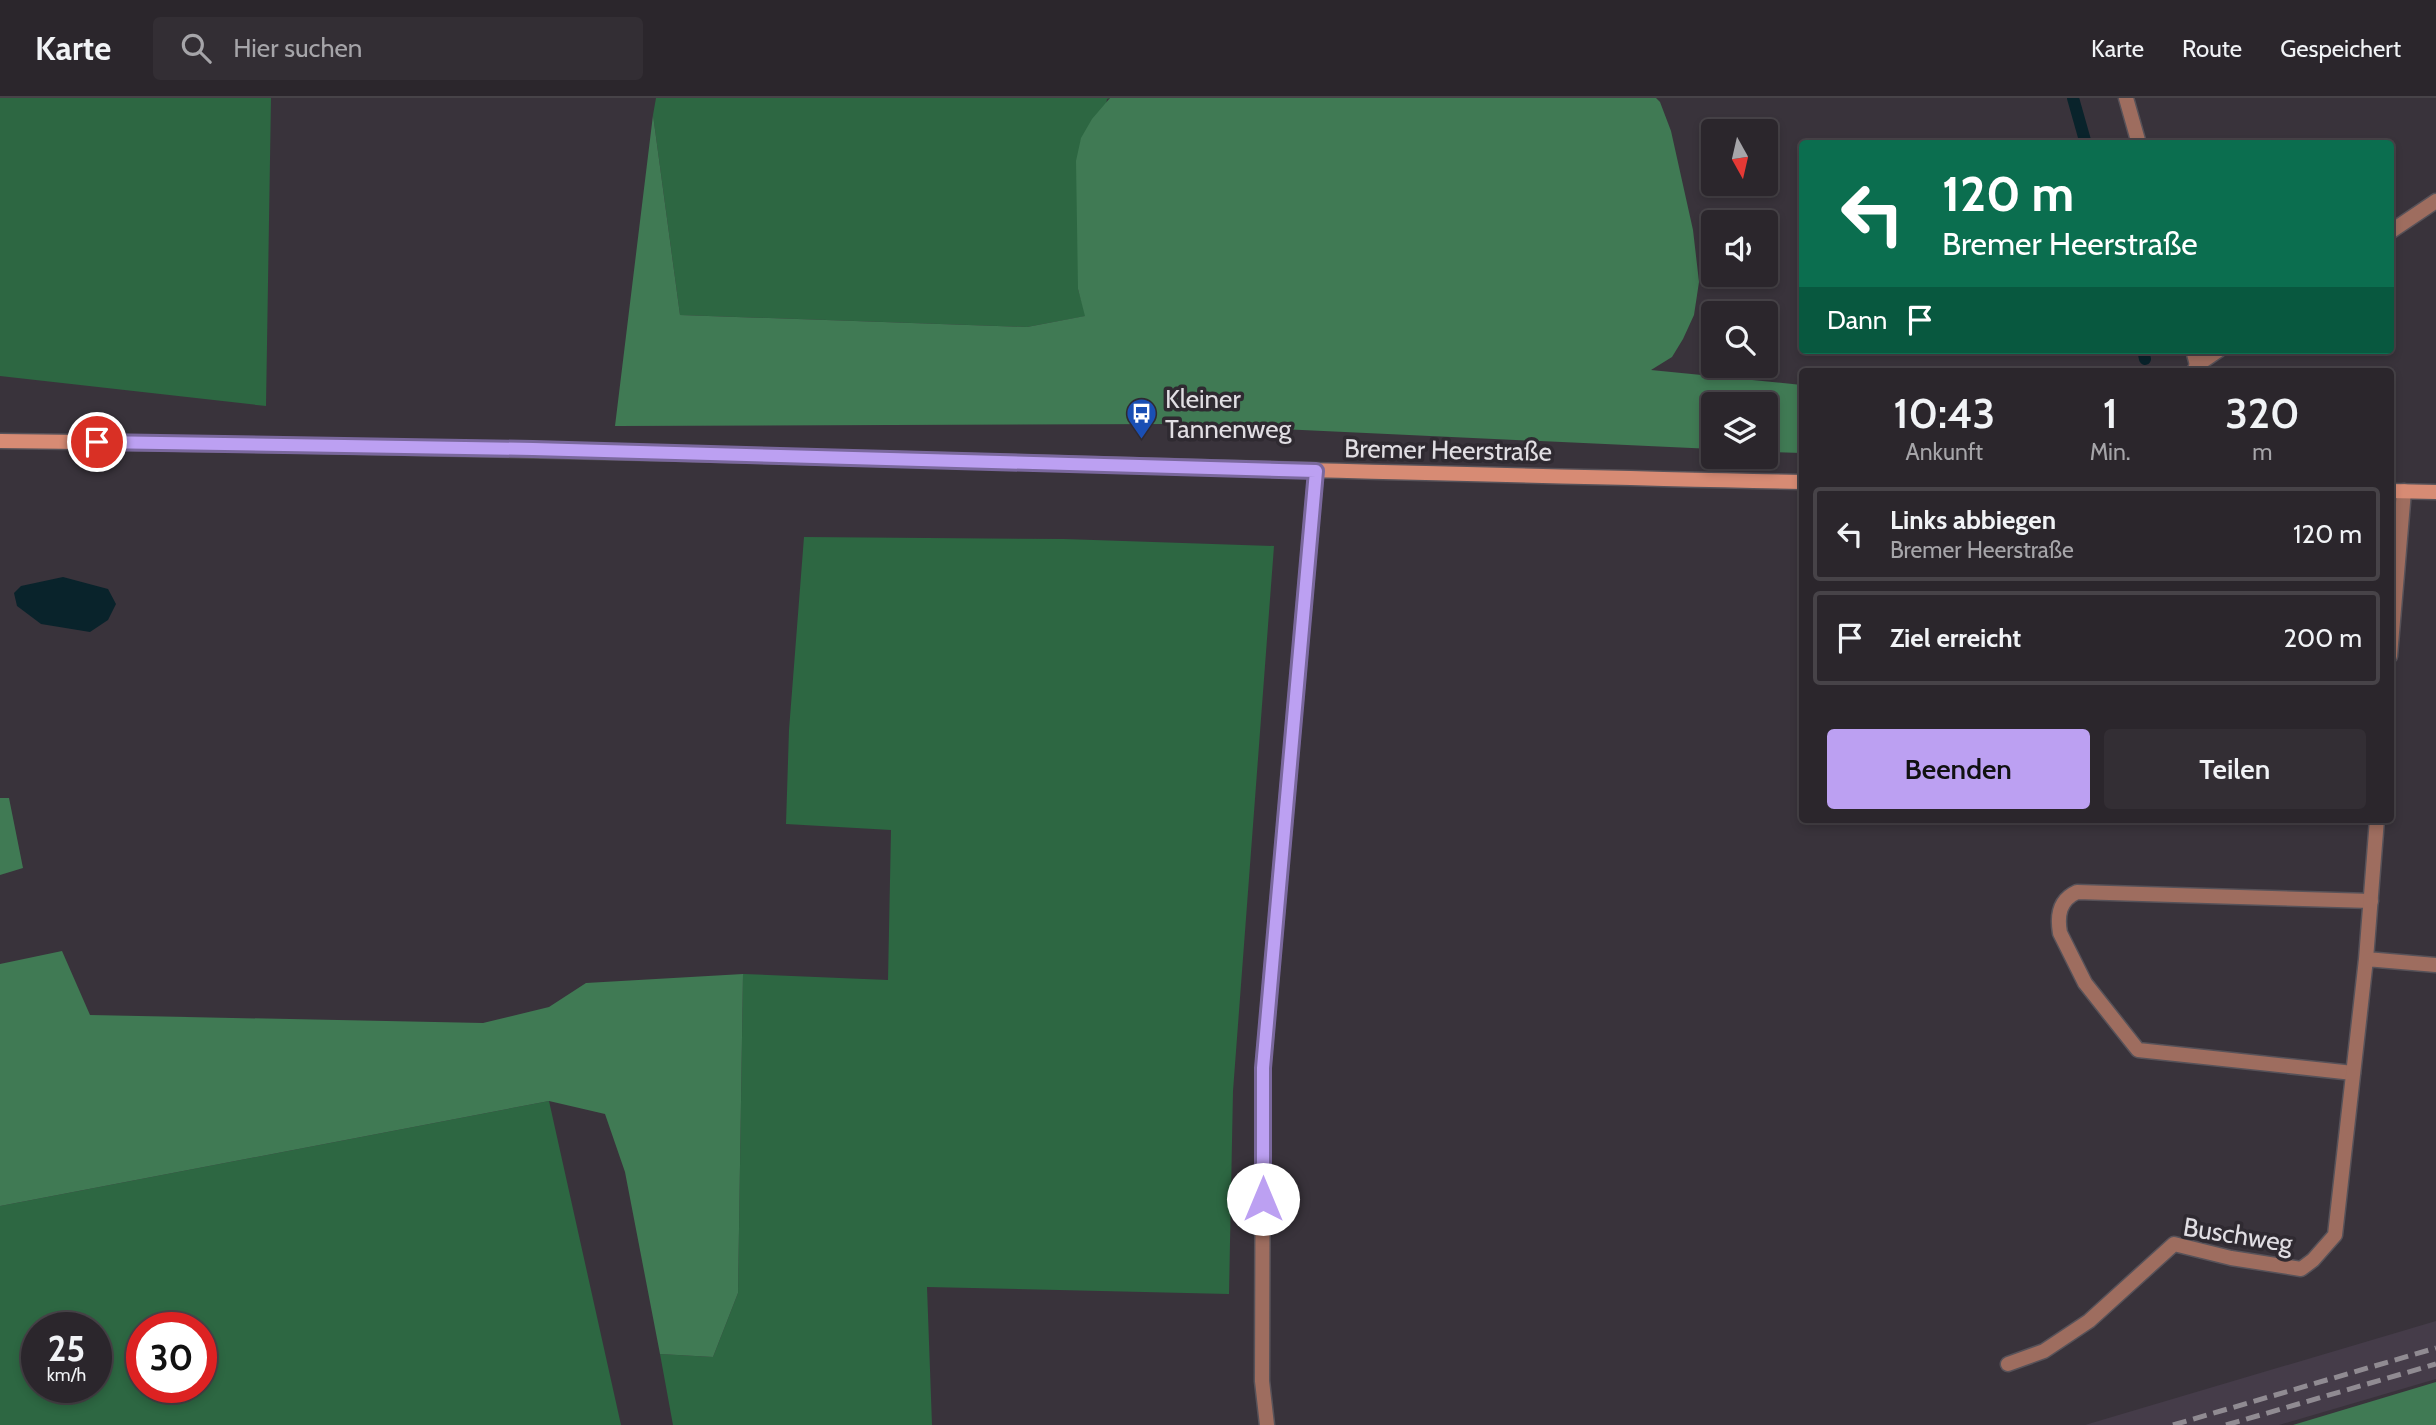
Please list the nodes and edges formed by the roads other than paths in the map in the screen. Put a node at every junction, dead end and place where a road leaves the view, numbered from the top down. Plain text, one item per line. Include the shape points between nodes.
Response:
1 (2126, 98) edge
2 (2137, 140) edge
3 (2436, 201) edge
4 (2394, 229) edge
5 (2214, 354) edge
6 (2195, 368) edge
7 (0, 441) edge
8 (1316, 471) junction
9 (1799, 482) edge
10 (2397, 491) edge
11 (2436, 492) edge
12 (2394, 562) edge
13 (2377, 823) edge
14 (2371, 901) junction
15 (2366, 959) junction
16 (2436, 965) edge
17 (2353, 1073) junction
18 (2008, 1364) dead end
19 (1267, 1425) edge

1 - 2 street
3 - 4 street
5 - 6 street
7 - 8 main road, Bremer Heerstraße via 520,449
8 - 9 main road, Bremer Heerstraße
8 - 19 street via 1263,1068 1262,1381
10 - 11 main road
10 - 12 street
13 - 14 street, Buschweg
14 - 15 street, Buschweg
14 - 17 street via 2077,892 2061,903 2060,933 2085,983 2138,1050
15 - 16 street
15 - 17 street, Buschweg
17 - 18 street, Buschweg via 2335,1235 2313,1260 2301,1269 2289,1268 2174,1244 2089,1321 2044,1351

